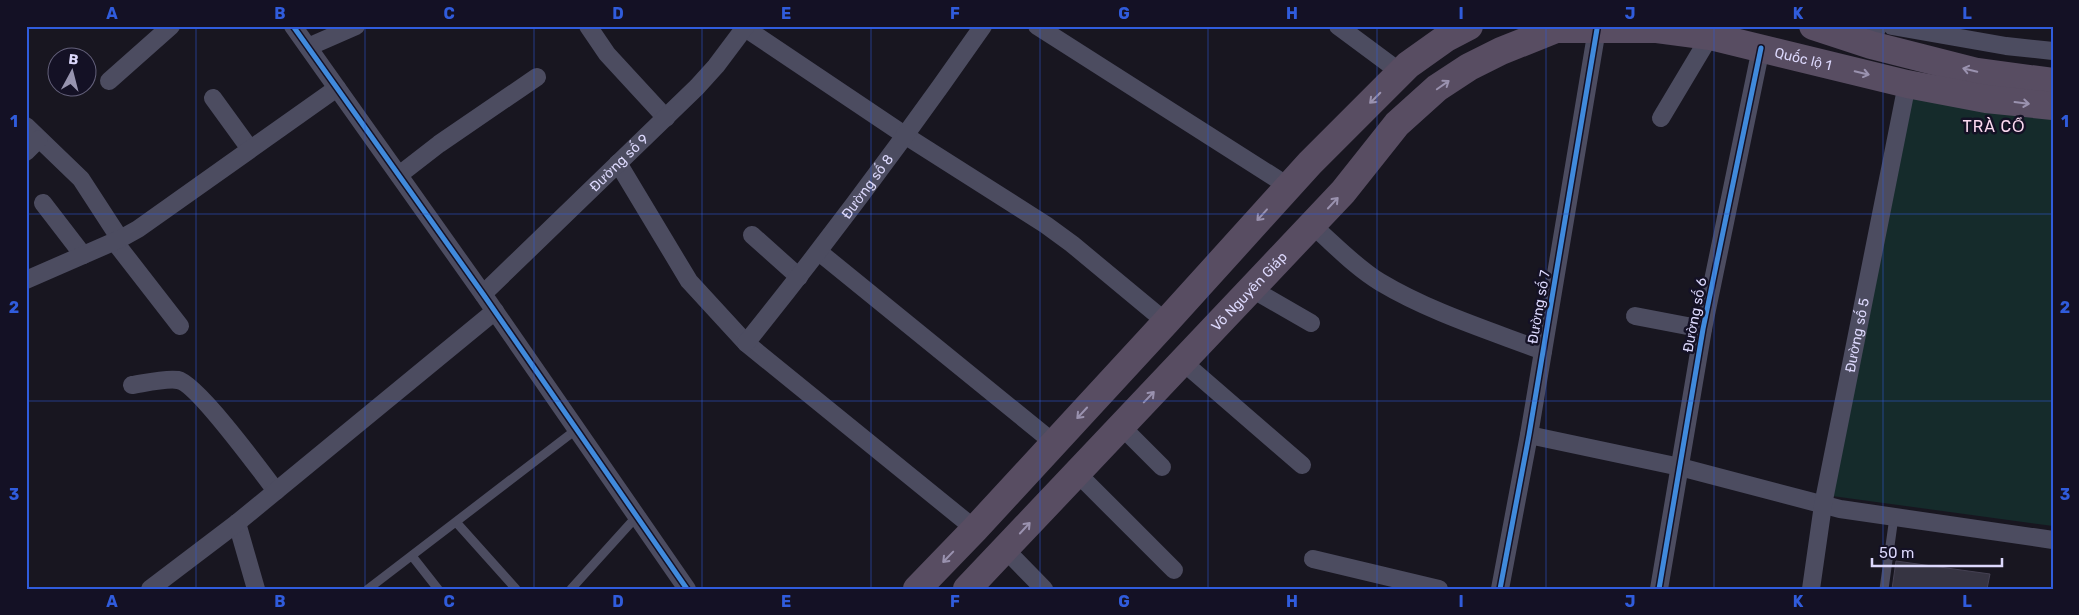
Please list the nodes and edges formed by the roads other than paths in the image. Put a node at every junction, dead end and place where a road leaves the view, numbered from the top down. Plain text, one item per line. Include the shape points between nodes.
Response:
1 (171, 26) edge
2 (293, 26) edge
3 (356, 26) edge
4 (588, 26) edge
5 (983, 26) edge
6 (1037, 26) edge
7 (1338, 26) edge
8 (1434, 26) edge
9 (1469, 26) edge
10 (1892, 26) edge
11 (746, 27) edge
12 (1555, 27) edge
13 (1814, 27) edge
14 (1597, 29) junction
15 (1710, 36) junction
16 (1874, 36) edge
17 (2006, 46) junction
18 (308, 47) junction
19 (1761, 48) junction
20 (2053, 51) edge
21 (1404, 68) junction
22 (2001, 75) junction
23 (537, 78) dead end
24 (109, 81) dead end
25 (2053, 82) edge
26 (1907, 84) junction
27 (337, 88) junction
28 (213, 98) dead end
29 (2053, 106) edge
30 (666, 118) junction
31 (1661, 118) dead end
32 (26, 126) edge
33 (906, 136) junction
34 (39, 138) junction
35 (250, 149) junction
36 (26, 152) edge
37 (618, 163) junction
38 (400, 175) junction
39 (1288, 186) junction
40 (43, 203) dead end
41 (1312, 225) junction
42 (752, 235) dead end
43 (117, 240) junction
44 (819, 252) junction
45 (84, 255) junction
46 (799, 277) junction
47 (26, 280) edge
48 (1252, 289) junction
49 (483, 294) junction
50 (495, 311) junction
51 (1635, 316) dead end
52 (1166, 322) junction
53 (1311, 323) dead end
54 (180, 326) dead end
55 (1703, 329) junction
56 (746, 343) junction
57 (1543, 351) junction
58 (1183, 362) junction
59 (132, 384) dead end
60 (1121, 426) junction
61 (577, 429) junction
62 (1529, 435) junction
63 (1054, 443) junction
64 (1302, 465) dead end
65 (1162, 467) dead end
66 (1680, 467) junction
67 (1077, 473) junction
68 (276, 491) junction
69 (1823, 505) junction
70 (637, 516) junction
71 (1894, 517) junction
72 (456, 522) junction
73 (237, 523) junction
74 (975, 529) junction
75 (2053, 540) edge
76 (1005, 549) junction
77 (412, 556) junction
78 (1314, 559) dead end
79 (1174, 570) dead end
80 (150, 589) edge
81 (256, 589) edge
82 (368, 589) edge
83 (438, 589) edge
84 (516, 589) edge
85 (571, 589) edge
86 (687, 589) edge
87 (917, 589) edge
88 (967, 589) edge
89 (1044, 589) edge
90 (1439, 589) edge
91 (1500, 589) edge
92 (1659, 589) edge
93 (1811, 589) edge
94 (1884, 589) edge

1 - 24 street
2 - 18 street
3 - 18 street
4 - 30 street via 607,54
5 - 33 street, Đường số 8
6 - 39 street
7 - 21 street
8 - 21 highway
9 - 21 highway
10 - 17 street
11 - 30 street, Đường số 9 via 716,66
11 - 33 street
12 - 14 highway, Quốc lộ 1
41 -> 12 highway, Võ Nguyên Giáp via 1397,124 1437,88 1501,50
13 - 16 highway
14 - 15 highway, Quốc lộ 1 via 1657,29
14 - 57 street, Đường số 7
15 - 19 highway, Quốc lộ 1
15 - 31 street
22 -> 16 highway via 1978,72
17 - 20 street
17 - 22 street
18 - 27 street
19 -> 26 highway, Quốc lộ 1
19 - 55 street, Đường số 6
21 -> 39 highway
22 - 25 highway
23 - 38 street via 439,144
26 -> 29 highway, Quốc lộ 1 via 1986,99
26 - 69 street, Đường số 5
27 - 35 street
27 - 38 street
28 - 35 street
30 - 37 street, Đường số 9
32 - 34 street
33 - 44 street, Đường số 8
33 - 52 street via 1046,225
34 - 36 street
34 - 43 street via 80,179
35 - 43 street via 138,229
37 - 49 street, Đường số 9
37 - 56 street via 688,281
38 - 49 street
39 -> 52 highway
40 - 45 street
41 - 48 highway, Võ Nguyên Giáp
41 - 57 street via 1379,281 1412,299
42 - 46 street
43 - 45 street
43 - 54 street
44 - 46 street, Đường số 8
44 - 63 street
45 - 47 street
46 - 56 street, Đường số 8
48 - 53 street
48 - 58 highway, Võ Nguyên Giáp
49 - 50 street
50 - 61 street
50 - 68 street
51 - 55 street
52 -> 63 highway
55 - 66 street, Đường số 6
56 - 74 street
57 - 62 street, Đường số 7
60 -> 58 highway, Võ Nguyên Giáp
58 - 64 street
59 - 68 street via 176,379 184,382 208,406
60 - 65 street
60 - 67 highway, Võ Nguyên Giáp
61 - 70 street
61 - 72 lane
62 - 66 street
62 - 91 street, Đường số 7
63 - 74 highway
66 - 69 street
66 - 92 street, Đường số 6
76 -> 67 highway, Võ Nguyên Giáp
67 - 79 street
68 - 73 street
69 - 71 street
69 - 93 street, Đường số 5
70 - 85 lane
70 - 86 street
71 - 75 street
71 - 94 lane
72 - 77 lane
72 - 84 lane
73 - 80 street
73 - 81 street
74 -> 87 highway
76 - 88 highway, Võ Nguyên Giáp
76 - 89 street
77 - 82 lane
77 - 83 lane
78 - 90 street

